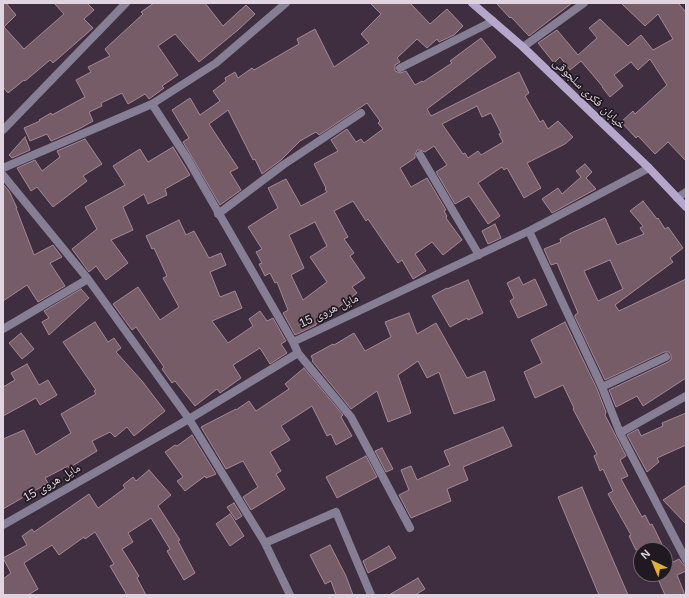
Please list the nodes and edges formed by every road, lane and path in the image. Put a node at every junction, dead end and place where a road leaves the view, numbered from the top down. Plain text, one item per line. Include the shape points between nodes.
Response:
1 (126, 3) edge
2 (286, 3) edge
3 (472, 3) edge
4 (584, 3) edge
5 (493, 21) junction
6 (523, 47) junction
7 (400, 68) dead end
8 (152, 104) junction
9 (361, 113) dead end
10 (3, 130) edge
11 (420, 155) dead end
12 (3, 168) edge
13 (649, 168) junction
14 (3, 175) edge
15 (686, 192) edge
16 (678, 198) junction
17 (686, 207) edge
18 (218, 214) junction
19 (529, 231) junction
20 (479, 255) junction
21 (88, 279) junction
22 (3, 329) edge
23 (292, 342) junction
24 (298, 353) junction
25 (666, 357) dead end
26 (602, 387) junction
27 (686, 396) edge
28 (189, 419) junction
29 (620, 433) junction
30 (3, 525) edge
31 (410, 528) dead end
32 (265, 543) junction
33 (686, 560) edge
34 (290, 595) edge
35 (371, 595) edge

1 - 10 street
2 - 8 street via 216,63
3 - 5 street, خیابان فکری سلجوقی
4 - 6 street
5 - 6 street, خیابان فکری سلجوقی
5 - 7 street
6 - 13 street, خیابان فکری سلجوقی
8 - 12 street
8 - 18 street via 187,158
9 - 18 street via 283,165
11 - 20 street
13 - 16 street, خیابان فکری سلجوقی
13 - 19 street, مایل هروی 15
14 - 21 street
15 - 16 street
16 - 17 street, خیابان فکری سلجوقی
18 - 23 street
19 - 20 street, مایل هروی 15
19 - 26 street
20 - 23 street, مایل هروی 15
21 - 22 street
21 - 28 street
23 - 24 street, مایل هروی 15
24 - 28 street, مایل هروی 15
24 - 31 street via 351,417
25 - 26 street
26 - 29 street
27 - 29 street
28 - 30 street, مایل هروی 15
28 - 32 street
29 - 33 street
32 - 34 street
32 - 35 street via 336,512

